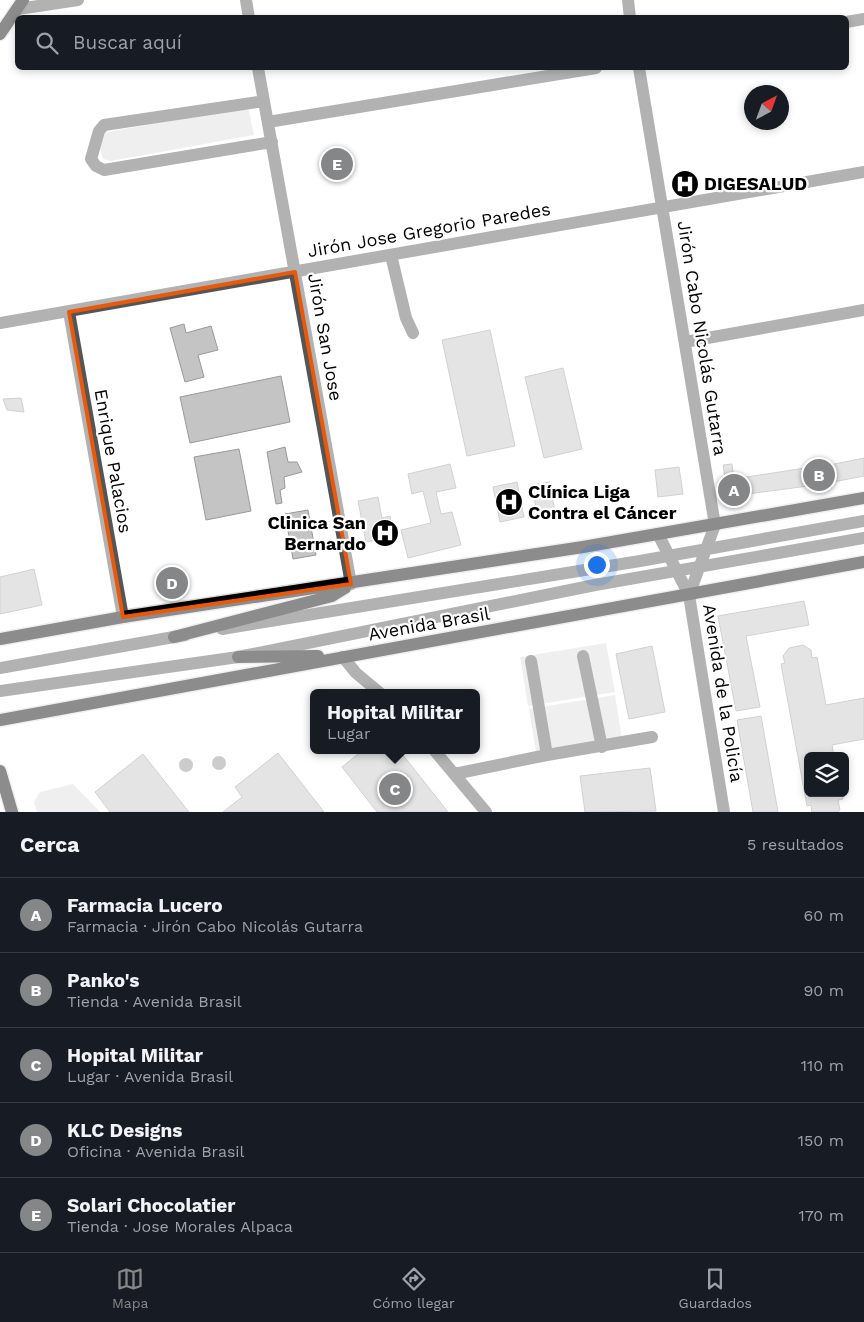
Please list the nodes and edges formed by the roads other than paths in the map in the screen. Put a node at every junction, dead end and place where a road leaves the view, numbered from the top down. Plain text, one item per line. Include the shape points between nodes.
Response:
1 (78, 0) edge
2 (246, 0) edge
3 (628, 0) edge
4 (20, 4) edge
5 (248, 15) edge
6 (630, 15) edge
7 (864, 18) edge
8 (849, 21) edge
9 (0, 34) edge
10 (0, 39) edge
11 (258, 70) edge
12 (584, 70) edge
13 (639, 70) edge
14 (264, 101) junction
15 (268, 122) junction
16 (272, 142) junction
17 (864, 172) edge
18 (662, 206) junction
19 (391, 255) junction
20 (295, 272) junction
21 (864, 310) edge
22 (69, 312) junction
23 (0, 323) edge
24 (412, 333) dead end
25 (685, 342) junction
26 (864, 498) edge
27 (864, 521) edge
28 (715, 525) junction
29 (658, 534) junction
30 (864, 538) edge
31 (707, 549) junction
32 (669, 556) junction
33 (864, 562) edge
34 (700, 566) junction
35 (677, 570) junction
36 (352, 584) junction
37 (689, 594) junction
38 (123, 617) junction
39 (174, 637) junction
40 (0, 639) edge
41 (238, 656) junction
42 (583, 656) dead end
43 (348, 657) junction
44 (531, 662) dead end
45 (0, 668) edge
46 (375, 689) edge
47 (0, 691) edge
48 (0, 720) edge
49 (652, 738) dead end
50 (602, 747) junction
51 (437, 754) edge
52 (547, 755) junction
53 (0, 771) edge
54 (454, 774) junction
55 (12, 812) edge
56 (486, 812) edge
57 (724, 812) edge

1 - 4 street
2 - 5 street
3 - 6 street
4 - 9 main road
4 - 10 main road
7 - 8 street
11 - 14 street, Jirón San Jose
12 - 15 street
13 - 18 street, Jirón Cabo Nicolás Gutarra
14 - 15 street, Jirón San Jose
14 - 16 street via 107,124 99,131 92,158 96,166 104,170
15 - 16 street, Jirón San Jose
16 - 20 street, Jirón San Jose
17 - 18 street, Jirón Jose Gregorio Paredes
18 - 19 street, Jirón Jose Gregorio Paredes
18 - 25 street, Jirón Cabo Nicolás Gutarra
19 - 20 street, Jirón Jose Gregorio Paredes
19 - 24 street
20 - 22 street, Jirón Jose Gregorio Paredes
20 - 36 street, Jirón San Jose
21 - 25 street
22 - 23 street, Jirón Jose Gregorio Paredes
22 - 38 street, Enrique Palacios
25 - 28 street, Jirón Cabo Nicolás Gutarra
26 - 28 main road
27 - 31 street, Avenida Brasil
28 - 29 main road
28 - 31 street, Avenida de la Policía
29 - 32 street
29 - 36 main road
30 - 34 street, Avenida Brasil
31 - 32 street, Avenida Brasil
31 - 34 street, Avenida de la Policía
32 - 35 street
32 - 39 street, Avenida Brasil
33 - 37 main road, Avenida Brasil
34 - 35 street, Avenida Brasil
34 - 37 street, Avenida de la Policía
35 - 37 street
35 - 41 street, Avenida Brasil
36 - 38 main road
36 - 39 main road via 332,596
37 - 43 main road, Avenida Brasil
37 - 57 street, Avenida de la Policía
38 - 40 main road
39 - 45 street, Avenida Brasil
41 - 43 main road
41 - 47 street, Avenida Brasil
42 - 50 street
43 - 46 street via 356,673
43 - 48 main road, Avenida Brasil
44 - 52 street
49 - 50 street
50 - 52 street
51 - 54 street
52 - 54 street
53 - 55 main road
54 - 56 street

